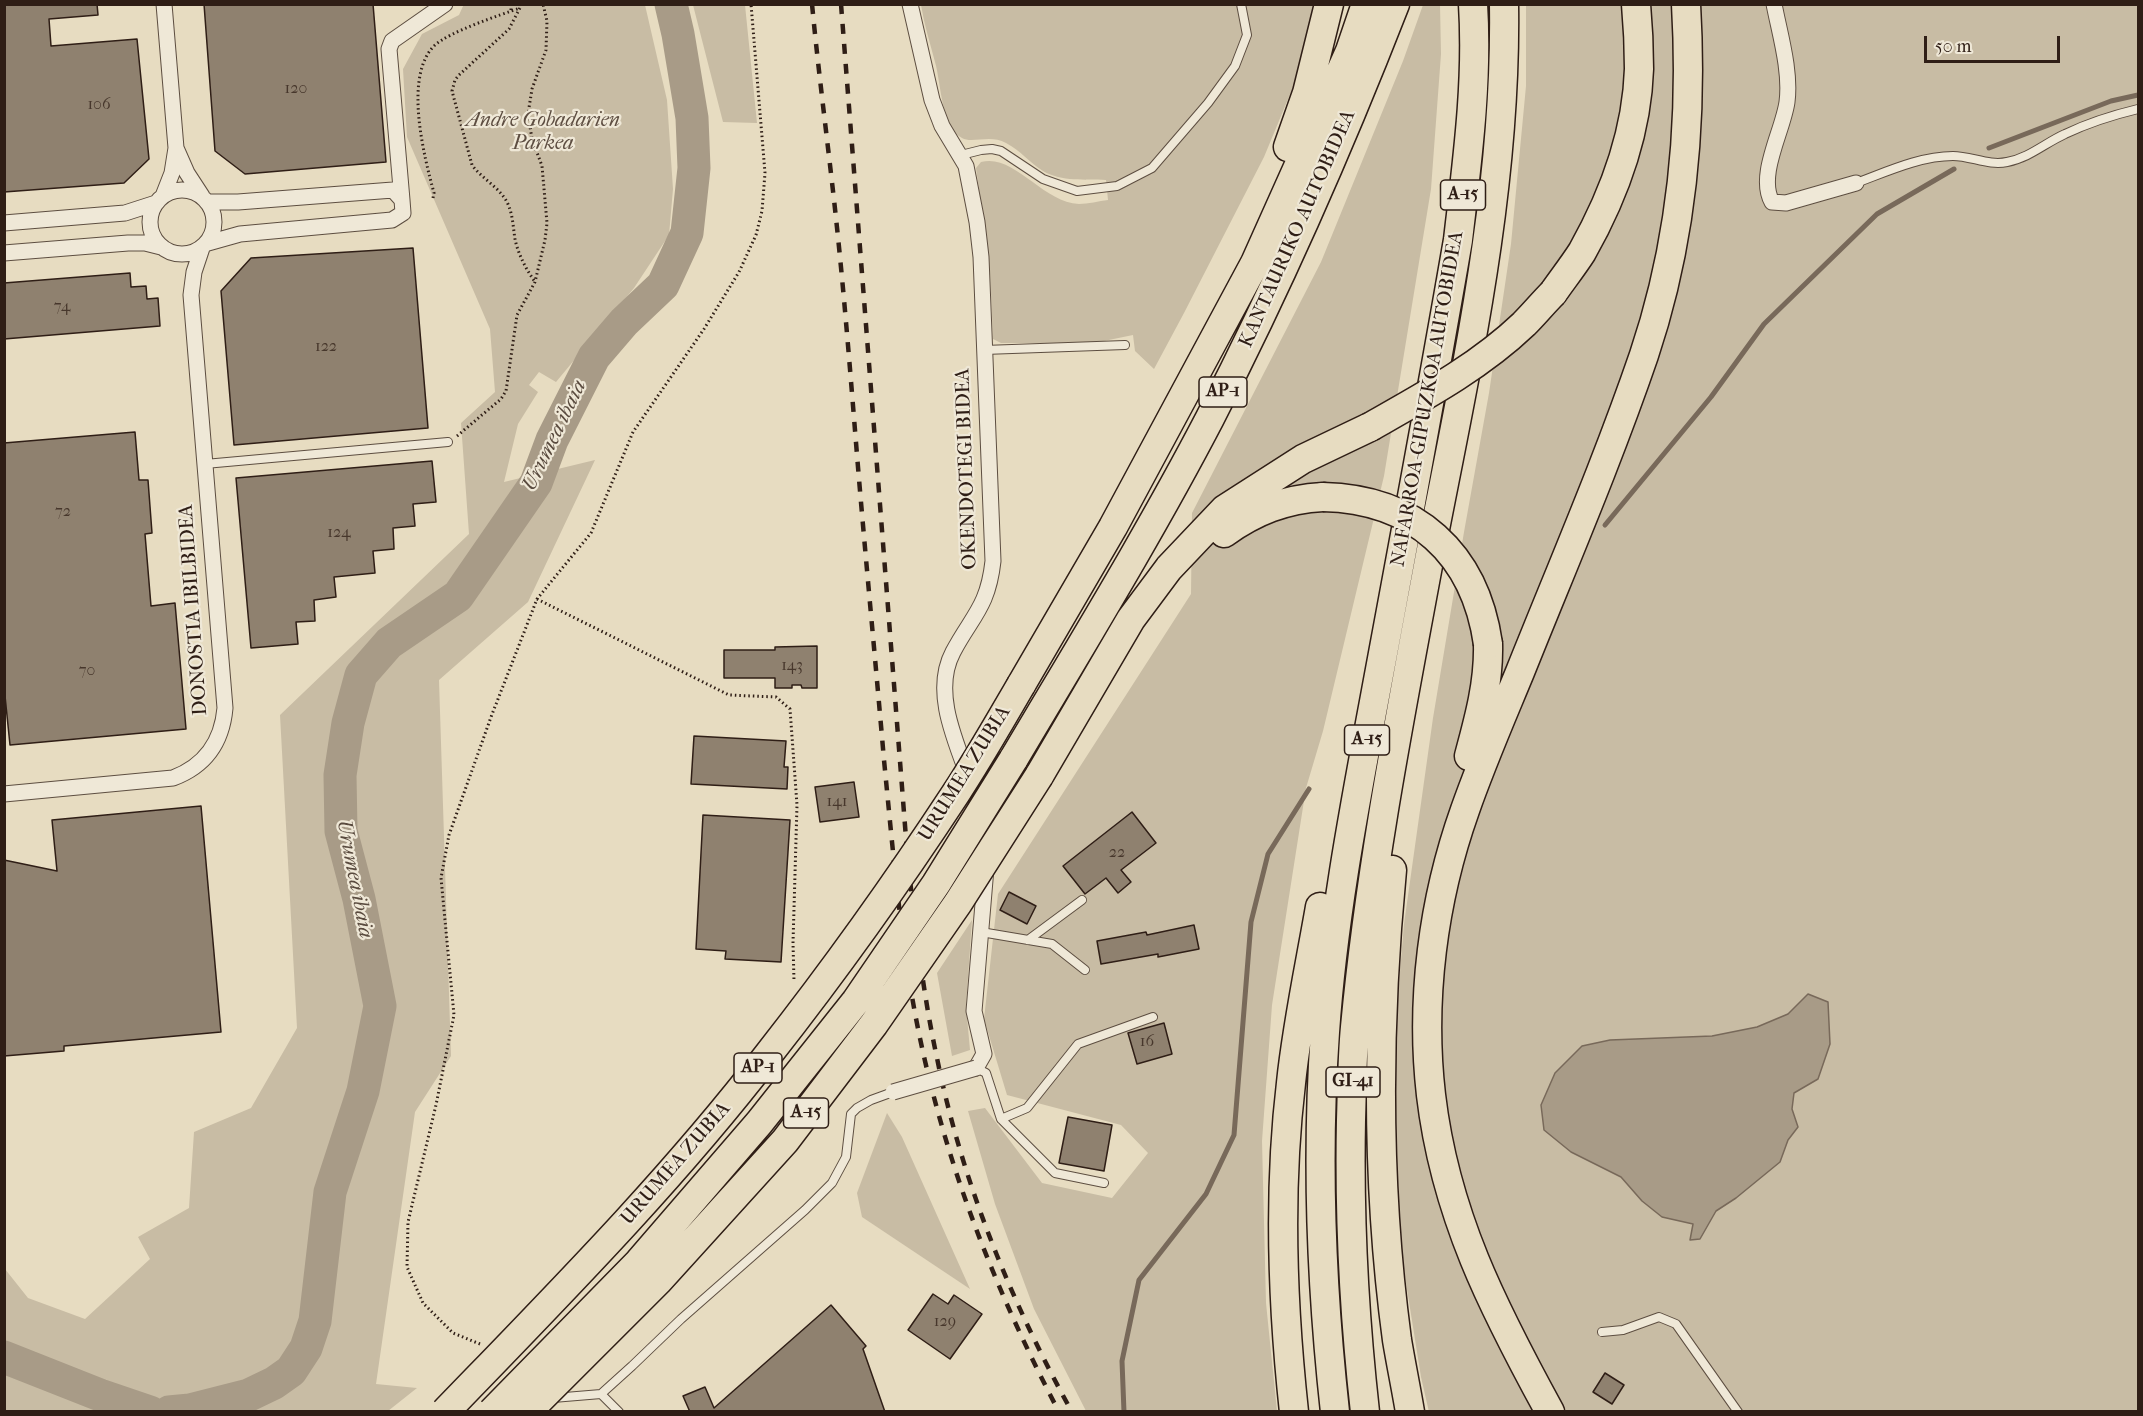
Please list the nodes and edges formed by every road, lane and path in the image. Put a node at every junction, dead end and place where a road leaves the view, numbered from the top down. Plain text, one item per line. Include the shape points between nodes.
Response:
1 (164, 4) edge
2 (445, 4) edge
3 (511, 4) edge
4 (543, 4) edge
5 (751, 4) edge
6 (910, 4) edge
7 (1241, 4) edge
8 (1329, 4) edge
9 (1366, 4) edge
10 (1395, 4) edge
11 (1473, 4) edge
12 (1504, 4) edge
13 (1636, 4) edge
14 (1686, 4) edge
15 (1774, 4) edge
16 (521, 6) edge
17 (511, 12) junction
18 (2139, 109) edge
19 (176, 148) junction
20 (960, 155) junction
21 (1856, 183) joint
22 (433, 198) dead end
23 (160, 199) junction
24 (205, 199) junction
25 (402, 200) junction
26 (4, 223) edge
27 (205, 246) junction
28 (161, 247) junction
29 (4, 253) edge
30 (535, 282) junction
31 (1125, 345) dead end
32 (984, 350) junction
33 (1208, 350) junction
34 (448, 442) joint
35 (205, 464) junction
36 (537, 598) junction
37 (1072, 720) junction
38 (1394, 755) junction
39 (1013, 760) joint
40 (1357, 791) junction
41 (4, 794) edge
42 (1464, 812) junction
43 (1082, 900) dead end
44 (981, 932) junction
45 (1028, 940) junction
46 (1085, 970) dead end
47 (794, 987) dead end
48 (1153, 1017) dead end
49 (976, 1068) junction
50 (893, 1092) joint
51 (1001, 1119) junction
52 (1104, 1183) dead end
53 (1602, 1332) dead end
54 (485, 1346) dead end
55 (601, 1394) junction
56 (526, 1404) edge
57 (488, 1407) edge
58 (445, 1412) edge
59 (619, 1412) edge
60 (1294, 1412) edge
61 (1335, 1412) edge
62 (1365, 1412) edge
63 (1410, 1412) edge
64 (1550, 1412) edge
65 (1738, 1412) edge

1 - 19 street
2 - 25 street via 392,41 388,49
3 - 17 path
4 - 30 path via 546,50 528,114 542,166 547,223
5 - 36 path via 765,173 756,235 739,272 704,329 633,432 591,533
6 - 20 street, OKENDOTEGI BIDEA via 932,100
7 - 20 lane via 1247,35 1235,66 1152,168 1117,186 1077,191 1043,179 992,149
8 - 33 highway via 1310,83 1289,145
9 - 33 highway, KANTAURIKO AUTOBIDEA / AP-1 via 1350,51 1255,263
10 - 39 highway, KANTAURIKO AUTOBIDEA / AP-1 via 1325,177 1210,418 1141,544
11 - 40 highway, NAFARROA-GIPUZKOA AUTOBIDEA / A-15 via 1472,99 1458,240
12 - 38 highway, NAFARROA-GIPUZKOA AUTOBIDEA / A-15 via 1502,106 1485,258
13 - 37 highway, bridge via 1639,70 1631,130 1606,205 1581,253 1553,293 1523,325 1438,388 1303,459 1225,509 1169,568 1131,619
14 - 42 highway via 1686,154 1677,221 1658,309 1620,422
15 - 21 street via 1785,64 1787,102 1768,173 1767,192 1773,202 1786,203
16 - 17 path
16 - 30 path via 509,30 459,75 452,91 472,165 503,194 509,205 515,243
17 - 22 path via 447,37 427,54 419,79 420,133
18 - 21 lane via 2098,120 2006,163 1954,156 1928,159
19 - 23 street via 172,173
19 - 24 street
20 - 32 street, OKENDOTEGI BIDEA via 969,174 977,222
23 - 24 street via 183,190
23 - 26 street via 125,213
23 - 28 street via 149,222
24 - 25 street via 238,202 393,190
24 - 27 street via 214,227
25 - 27 street via 403,213 392,220 240,234
27 - 28 street via 181,255
27 - 35 street, DONOSTIA IBILBIDEA via 194,272 191,295
28 - 29 street via 128,243
30 - 34 path via 518,315 506,391
31 - 32 lane
32 - 44 street, OKENDOTEGI BIDEA via 991,580 980,610 953,652 946,682 954,741 976,797 987,845
33 - 58 highway, URUMEA ZUBIA / AP-1, bridge via 1113,527 1021,685 957,792 868,922 768,1056 673,1170 605,1247
34 - 35 lane
35 - 41 street, DONOSTIA IBILBIDEA via 225,708 215,746 197,766 173,778
36 - 47 path via 729,696 776,697 789,709 797,806
36 - 54 path via 449,835 441,878 454,1015 408,1222 407,1267 423,1303 453,1334
37 - 42 highway, bridge via 1166,589 1203,550 1233,526 1267,508 1304,498 1362,499 1400,513 1434,536 1471,585 1485,624 1488,665 1482,710 1462,783
37 - 56 highway, A-15, bridge via 958,903 874,1024 784,1141 658,1281
38 - 62 highway, GI-41 via 1368,909 1355,1030 1350,1168 1352,1259
38 - 63 highway via 1400,789 1389,903 1381,1084 1383,1178 1397,1340
39 - 57 highway, URUMEA ZUBIA / AP-1, bridge via 936,884 856,1000 766,1113 639,1262
40 - 60 highway via 1340,821 1291,1082 1284,1162 1283,1284
40 - 61 highway, GI-41 via 1338,908 1321,1099 1322,1258
42 - 64 highway via 1443,890 1430,970 1431,1094 1446,1176 1472,1256 1488,1295
43 - 45 lane
44 - 45 lane
44 - 49 street, OKENDOTEGI BIDEA via 974,1011 984,1054
45 - 46 lane via 1052,944
48 - 51 lane via 1078,1044 1027,1107
49 - 50 street, bridge
49 - 51 lane via 986,1072
50 - 55 lane via 871,1100 851,1114 846,1157 832,1183
51 - 52 lane via 1055,1173
53 - 65 lane via 1623,1330 1659,1317 1676,1324
55 - 56 lane
55 - 59 lane
56 - 57 lane

